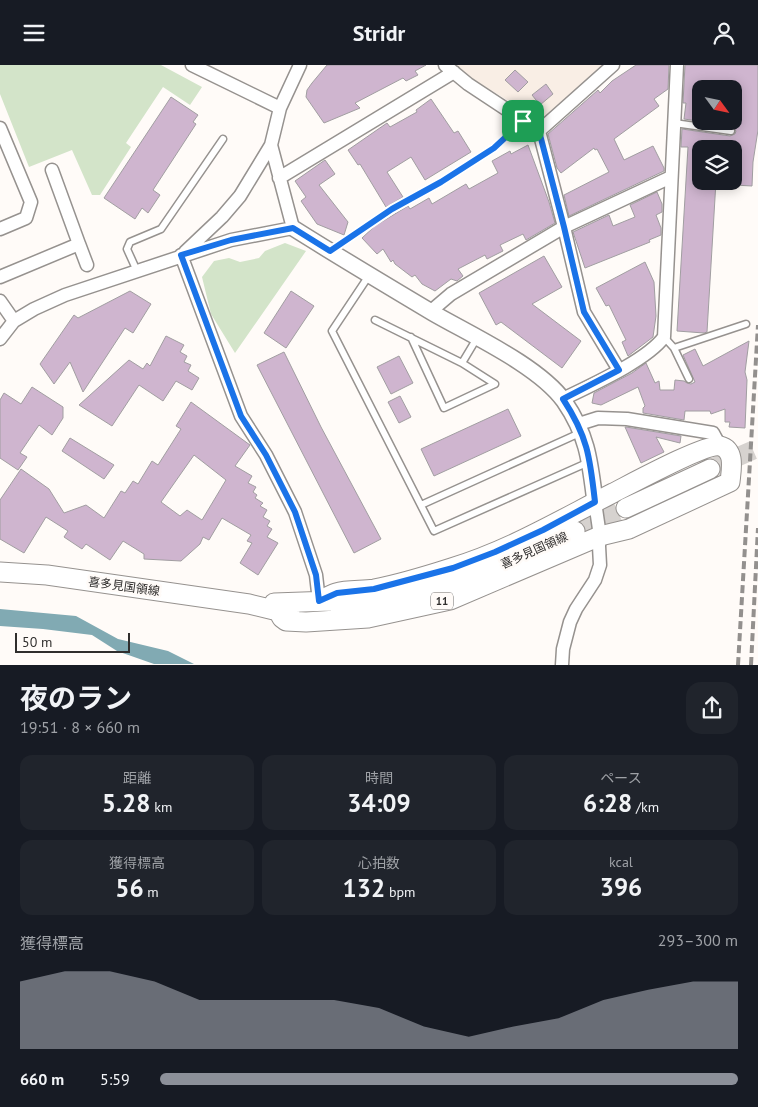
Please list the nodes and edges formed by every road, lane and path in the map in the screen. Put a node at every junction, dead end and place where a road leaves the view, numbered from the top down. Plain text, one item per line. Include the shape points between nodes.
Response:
1 (192, 65) edge
2 (300, 65) edge
3 (613, 65) edge
4 (677, 65) edge
5 (449, 69) edge
6 (280, 108) junction
7 (523, 121) junction
8 (674, 123) junction
9 (0, 128) edge
10 (539, 131) junction
11 (731, 131) dead end
12 (223, 139) dead end
13 (271, 145) junction
14 (255, 169) junction
15 (52, 170) dead end
16 (278, 175) junction
17 (671, 177) junction
18 (222, 217) junction
19 (564, 227) junction
20 (293, 228) junction
21 (0, 229) edge
22 (231, 240) junction
23 (79, 244) junction
24 (330, 251) junction
25 (181, 255) junction
26 (88, 265) dead end
27 (136, 271) junction
28 (370, 274) junction
29 (0, 277) edge
30 (0, 301) edge
31 (430, 311) junction
32 (375, 320) dead end
33 (14, 321) junction
34 (746, 324) dead end
35 (411, 337) junction
36 (664, 337) junction
37 (477, 338) junction
38 (0, 339) edge
39 (674, 348) junction
40 (462, 363) junction
41 (619, 370) junction
42 (689, 379) dead end
43 (563, 399) junction
44 (580, 428) junction
45 (720, 446) junction
46 (591, 462) junction
47 (710, 469) tunnel mouth
48 (595, 502) junction
49 (421, 505) junction
50 (626, 508) tunnel mouth
51 (575, 531) tunnel mouth
52 (600, 536) junction
53 (0, 572) edge
54 (319, 601) junction
55 (377, 601) junction
56 (248, 604) junction
57 (278, 611) junction
58 (562, 665) edge

1 - 6 street
2 - 6 street
3 - 10 street
4 - 8 street
5 - 7 street
5 - 16 street
6 - 13 street
7 - 10 street
7 - 24 lane via 494,148 392,209
8 - 11 lane
8 - 17 street
9 - 21 street via 31,202 26,218
10 - 19 street
12 - 27 lane via 161,229 130,242 127,249
13 - 14 street
13 - 16 street
14 - 16 street via 267,168
14 - 18 street via 240,196
15 - 23 street
16 - 20 street
17 - 19 street
17 - 36 street
18 - 22 street via 221,229
18 - 25 street
19 - 31 street via 451,294
19 - 41 street via 584,312
20 - 22 street
20 - 24 street
22 - 25 street
23 - 26 street
23 - 29 street
24 - 28 street
25 - 27 street
25 - 54 street via 241,416 266,455 295,512 316,575
27 - 33 street via 65,295
28 - 31 street
28 - 49 lane via 332,331
30 - 33 street
31 - 37 street
32 - 35 lane
33 - 38 street
34 - 39 lane
35 - 40 lane
35 - 40 lane via 444,408 495,384
36 - 39 lane
36 - 41 street via 658,345
37 - 40 lane
37 - 43 street via 536,374
39 - 42 lane
41 - 43 street
43 - 44 street
44 - 45 street via 598,418 627,419 713,433
44 - 46 street
44 - 49 lane
45 - 48 main road, 11 via 711,446 679,460
45 - 52 main road via 732,458 730,482 628,529
46 - 48 street
46 - 49 lane via 434,531
47 - 50 main road
48 - 52 street
48 - 54 main road, 11 via 543,530 453,568 374,589 337,593
51 - 55 main road, 喜多見国領線 / 11 via 460,581
52 - 57 main road, 11 via 450,599 368,618 286,621
52 - 58 street via 600,565 570,623
53 - 56 main road, 喜多見国領線 / 11 via 47,575
54 - 55 main road, 喜多見国領線 / 11
54 - 56 main road, 喜多見国領線 / 11
55 - 57 main road, 喜多見国領線 / 11 via 352,609
56 - 57 main road, 喜多見国領線 / 11

